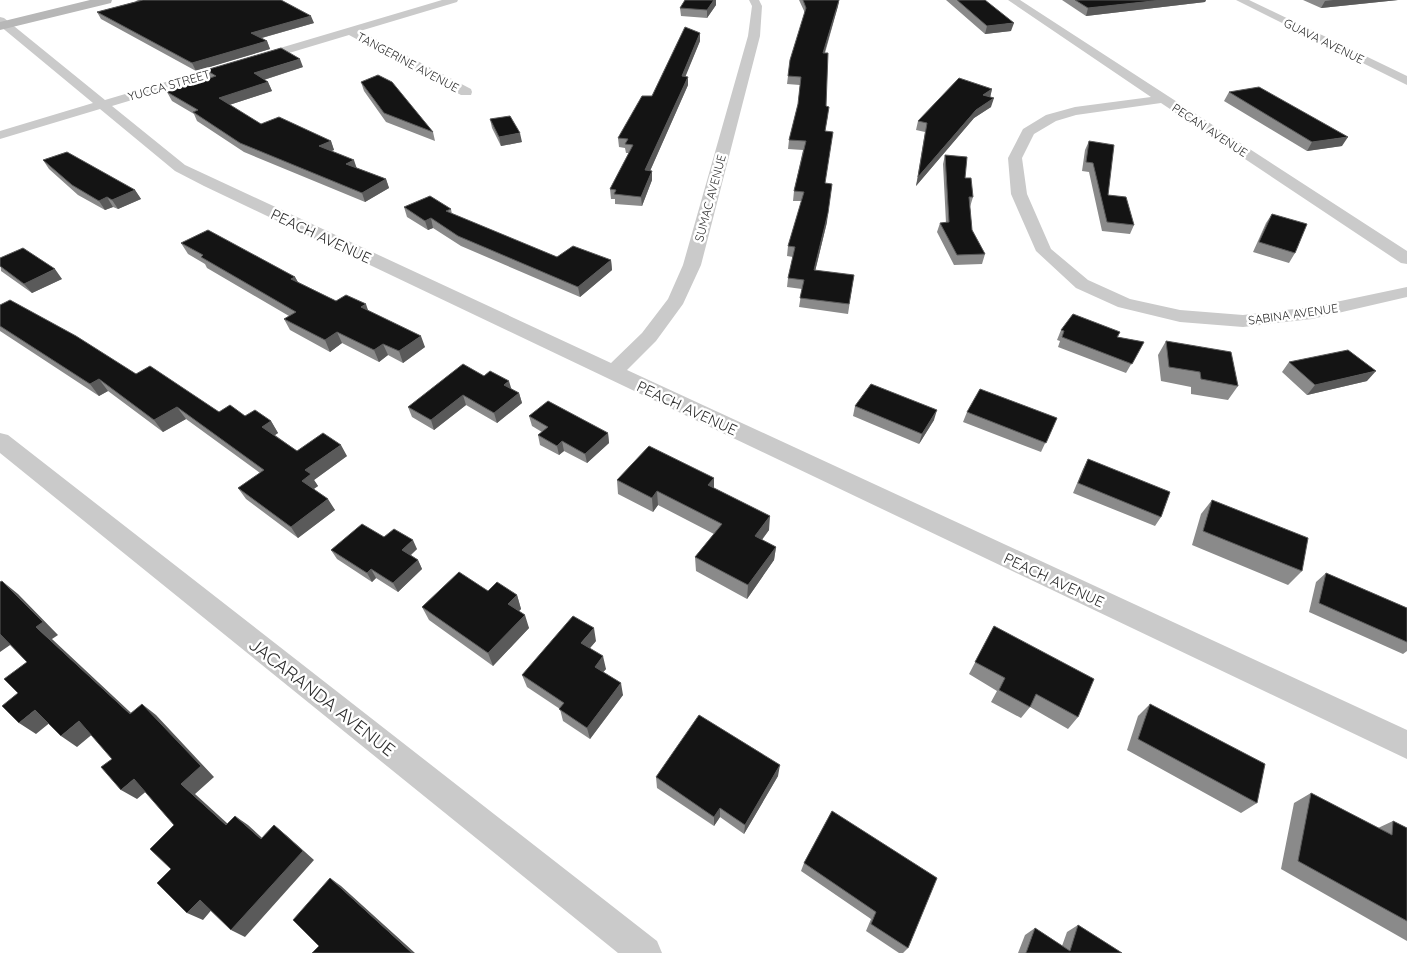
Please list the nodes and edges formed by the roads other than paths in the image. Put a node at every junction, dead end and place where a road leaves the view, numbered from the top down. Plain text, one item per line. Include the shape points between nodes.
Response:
1 (106, 0) edge
2 (453, 0) edge
3 (754, 0) edge
4 (1013, 0) edge
5 (1241, 0) edge
6 (2, 23) edge
7 (351, 31) junction
8 (1407, 81) edge
9 (466, 92) dead end
10 (1163, 99) junction
11 (101, 104) junction
12 (0, 135) edge
13 (1407, 259) edge
14 (1407, 292) edge
15 (612, 373) junction
16 (0, 441) edge
17 (1407, 745) edge
18 (645, 953) edge

1 - 6 main road
2 - 7 street, YUCCA STREET
3 - 15 street, SUMAC AVENUE via 757,6 754,36 692,265 677,300 649,337
4 - 10 street, PECAN AVENUE
5 - 8 street, GUAVA AVENUE
6 - 11 street, PEACH AVENUE
7 - 9 street, TANGERINE AVENUE
7 - 11 street, YUCCA STREET
10 - 13 street, PECAN AVENUE
10 - 14 street, SABINA AVENUE via 1075,111 1051,118 1028,132 1015,158 1019,194 1044,251 1082,284 1124,303 1180,316 1243,321 1312,313
11 - 12 street, YUCCA STREET
11 - 15 street, PEACH AVENUE via 180,168 209,184
15 - 17 street, PEACH AVENUE
16 - 18 street, JACARANDA AVENUE

